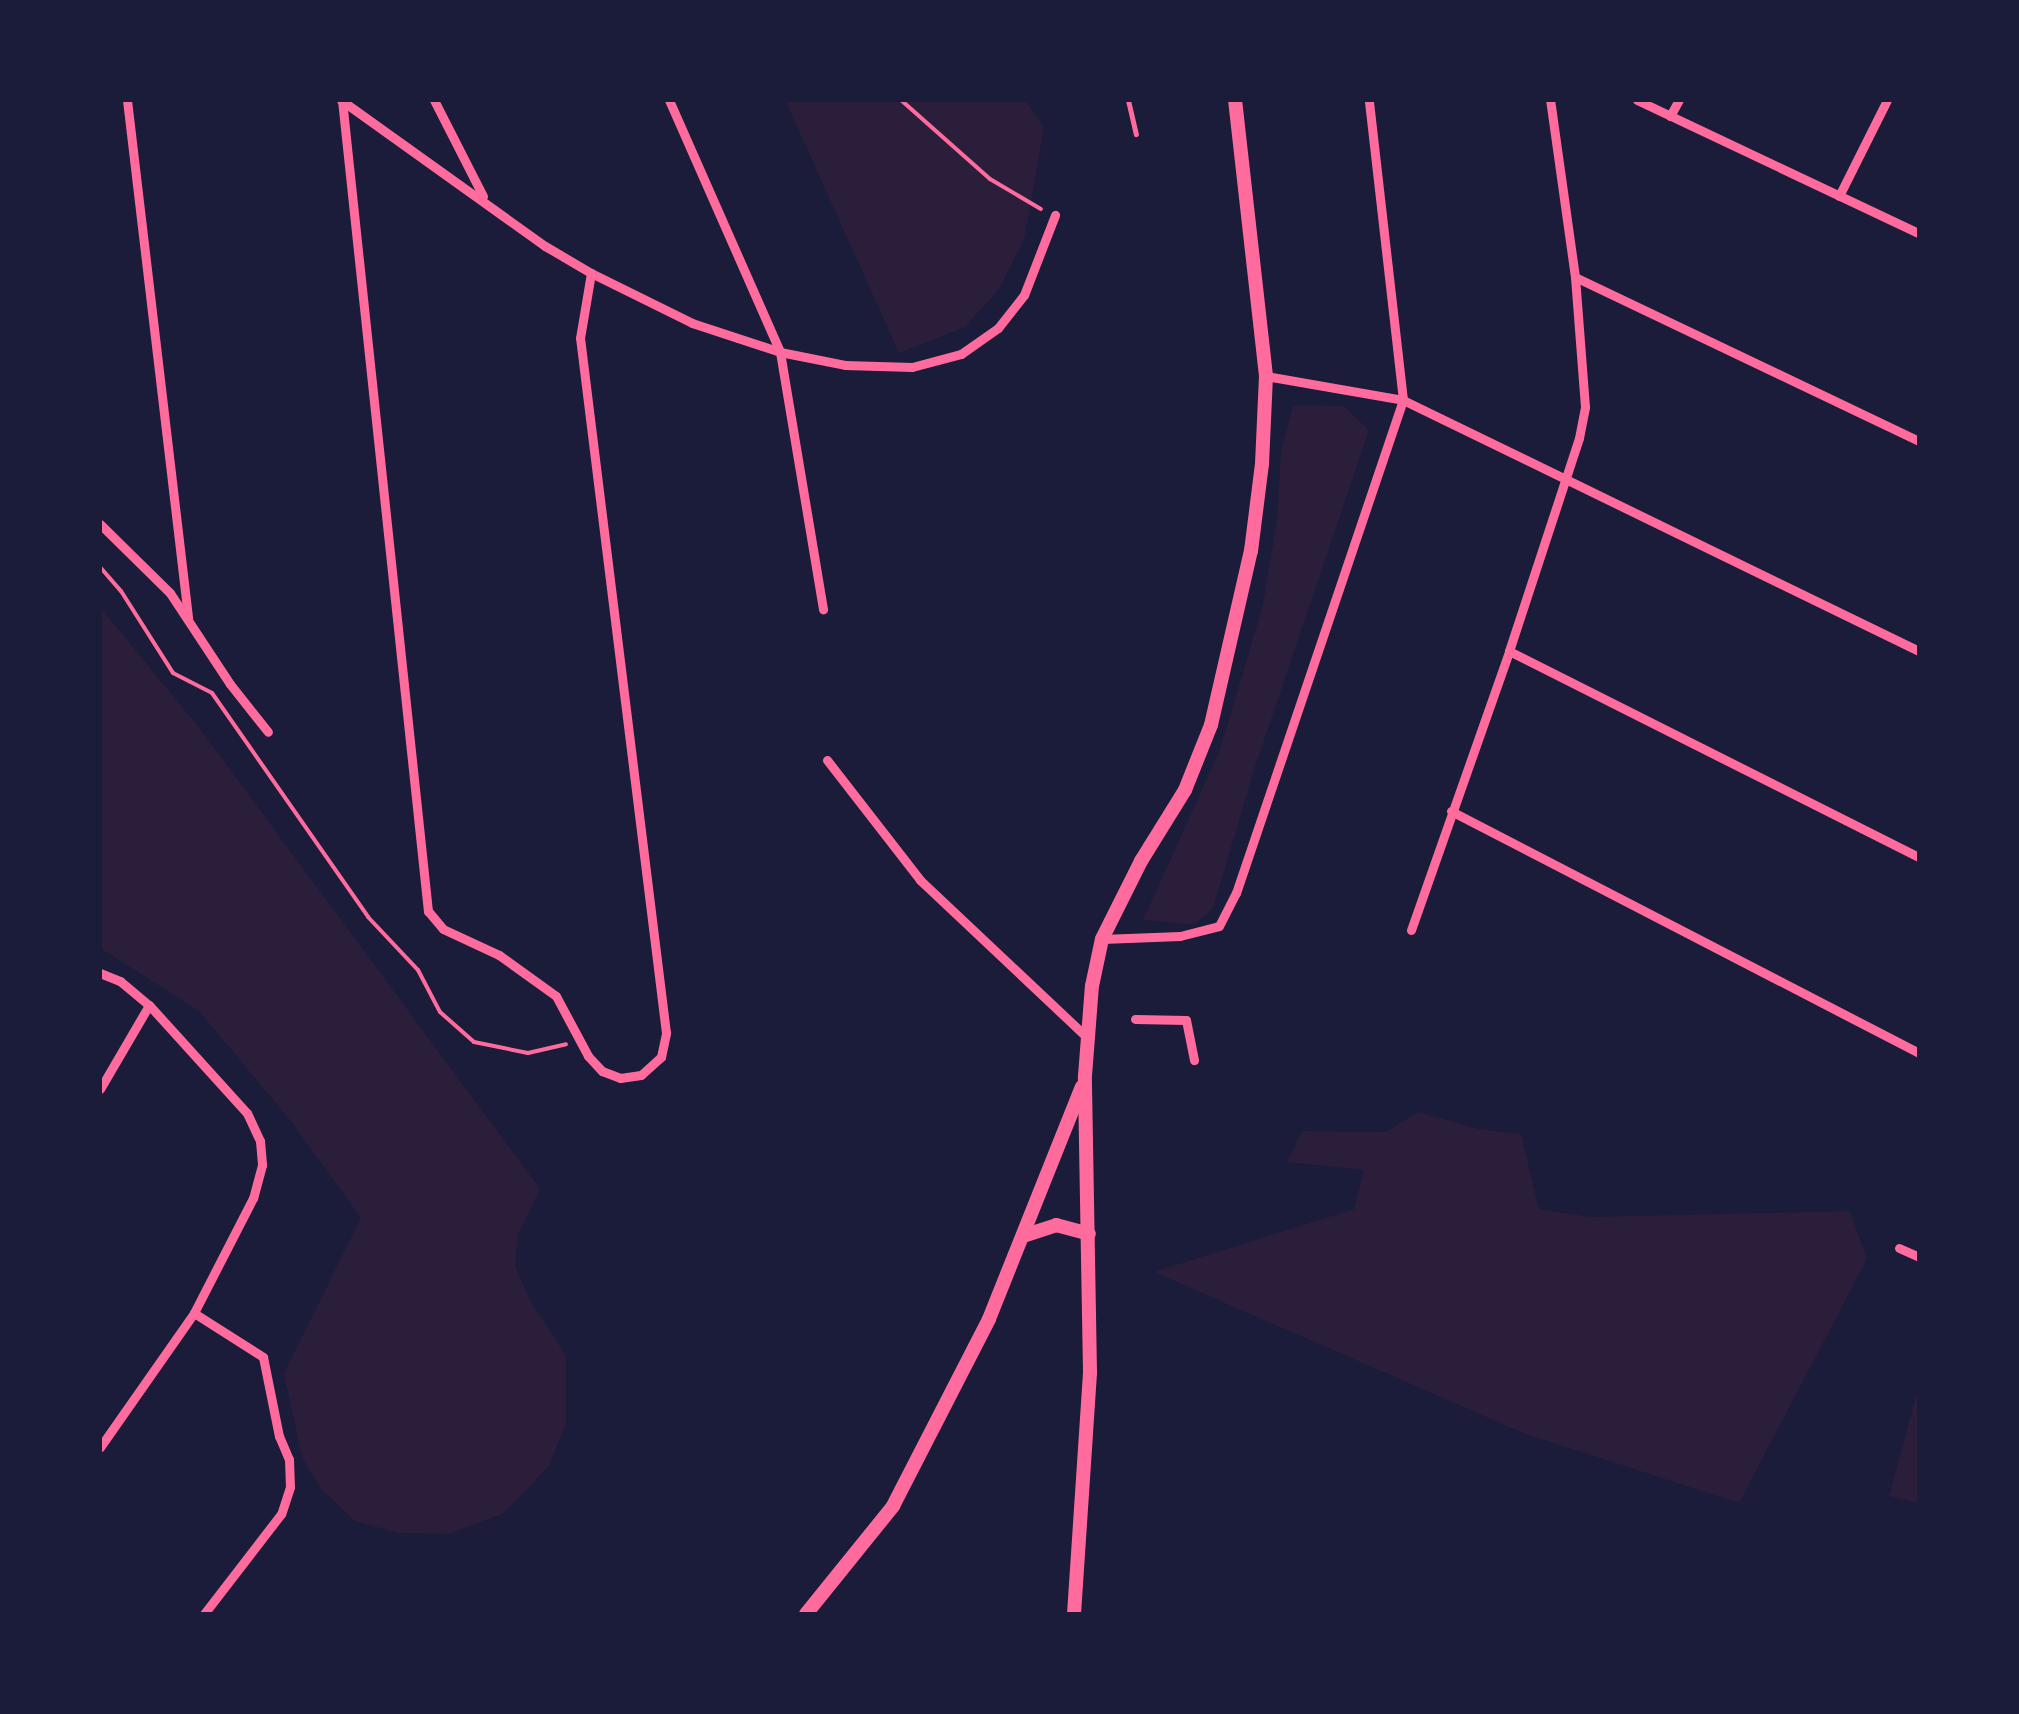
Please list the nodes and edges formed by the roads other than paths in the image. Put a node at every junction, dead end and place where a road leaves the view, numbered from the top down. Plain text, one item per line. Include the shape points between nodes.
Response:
1 (127, 100) edge
2 (342, 100) edge
3 (434, 100) edge
4 (669, 100) edge
5 (1128, 100) edge
6 (1235, 100) edge
7 (1369, 100) edge
8 (1550, 100) edge
9 (1637, 100) edge
10 (1679, 100) edge
11 (1887, 100) edge
12 (1670, 116) junction
13 (1136, 134) dead end
14 (1839, 196) junction
15 (485, 200) junction
16 (1055, 215) road end
17 (1919, 234) edge
18 (591, 272) junction
19 (1575, 277) junction
20 (780, 352) junction
21 (1266, 376) junction
22 (1403, 400) junction
23 (1919, 440) edge
24 (1562, 480) junction
25 (100, 524) edge
26 (823, 609) dead end
27 (188, 617) junction
28 (1510, 651) junction
29 (1919, 651) edge
30 (268, 732) dead end
31 (827, 760) dead end
32 (1451, 811) junction
33 (1919, 857) edge
34 (1411, 930) dead end
35 (1102, 939) junction
36 (100, 973) edge
37 (148, 1005) junction
38 (1135, 1019) dead end
39 (1088, 1039) junction
40 (1919, 1053) edge
41 (1194, 1060) dead end
42 (1085, 1076) junction
43 (100, 1089) edge
44 (1088, 1234) junction
45 (1026, 1236) junction
46 (1899, 1248) dead end
47 (1919, 1257) edge
48 (194, 1312) junction
49 (100, 1447) edge
50 (204, 1614) edge
51 (806, 1614) edge
52 (1074, 1614) edge

1 - 27 street
2 - 15 street
2 - 18 street via 428,911 443,929 499,955 556,996 602,1072 620,1078 641,1074 661,1057 666,1033 580,338
3 - 15 street
4 - 20 street
5 - 13 lane
6 - 21 main road
7 - 22 street
8 - 19 street
9 - 12 street
10 - 12 street
11 - 14 street
12 - 14 street
14 - 17 street
15 - 18 street
16 - 20 street via 1024,295 998,328 962,354 912,367 845,365
18 - 20 street via 692,324
19 - 23 street
19 - 24 street via 1584,407
20 - 26 street
21 - 22 street
21 - 35 main road via 1250,551 1211,724 1184,790
22 - 24 street
22 - 35 street via 1236,893 1218,926 1180,936
24 - 28 street
24 - 29 street
25 - 27 street
27 - 30 street
28 - 32 street
28 - 33 street
31 - 39 street via 920,880
32 - 34 street
32 - 40 street
35 - 39 main road
36 - 37 street
37 - 43 street
37 - 48 street via 248,1113 260,1141 253,1198
38 - 41 street via 1186,1020
39 - 42 main road
42 - 44 main road
42 - 45 main road
44 - 45 main road via 1056,1225
44 - 52 main road via 1090,1372
45 - 51 main road via 893,1506
46 - 47 street
48 - 49 street
48 - 50 street via 264,1358 290,1487 271,1528

